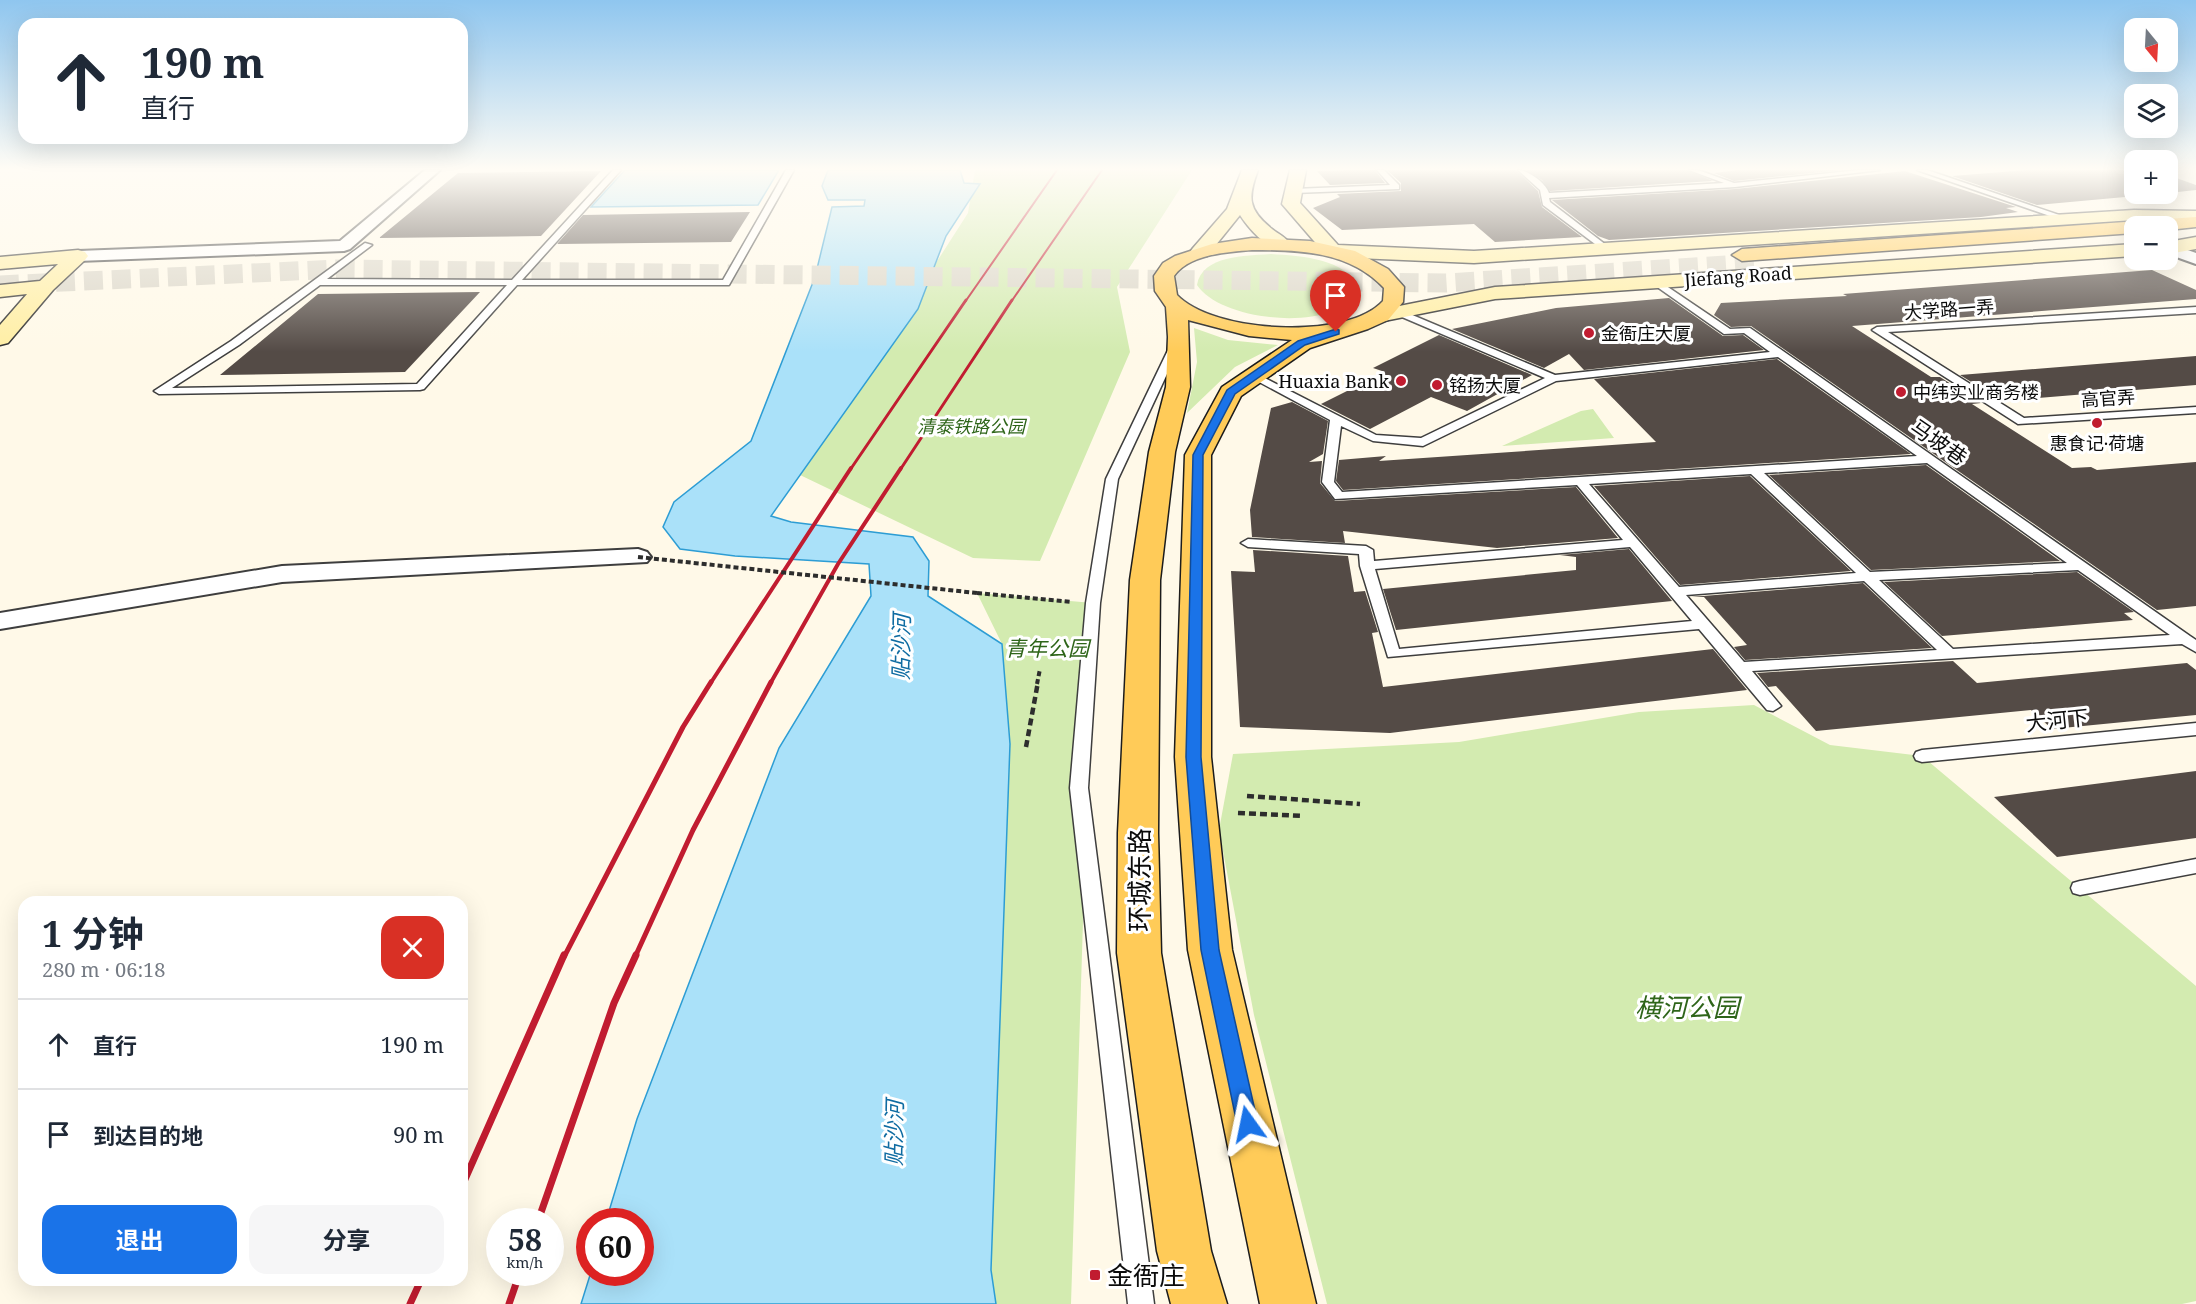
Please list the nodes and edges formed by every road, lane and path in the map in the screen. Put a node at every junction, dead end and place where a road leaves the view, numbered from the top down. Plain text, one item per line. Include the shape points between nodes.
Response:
1 (362, 231) edge
2 (561, 231) edge
3 (756, 231) edge
4 (1218, 231) edge
5 (1264, 231) edge
6 (1315, 231) edge
7 (1582, 231) edge
8 (1902, 231) edge
9 (2088, 231) edge
10 (2196, 235) edge
11 (2178, 236) edge
12 (2124, 240) edge
13 (2196, 243) edge
14 (1281, 244) junction
15 (344, 246) junction
16 (2178, 246) edge
17 (1607, 250) junction
18 (1333, 251) junction
19 (2124, 251) edge
20 (1200, 252) junction
21 (2178, 252) edge
22 (78, 256) junction
23 (1474, 257) junction
24 (2196, 259) edge
25 (0, 263) edge
26 (318, 282) junction
27 (1656, 282) junction
28 (514, 283) junction
29 (46, 286) junction
30 (0, 291) edge
31 (1495, 292) junction
32 (1176, 305) junction
33 (2196, 310) edge
34 (1389, 314) junction
35 (1353, 326) junction
36 (0, 338) edge
37 (1179, 338) junction
38 (1780, 354) junction
39 (1253, 376) junction
40 (1554, 378) junction
41 (2196, 410) edge
42 (1336, 419) junction
43 (2022, 422) joint
44 (1180, 453) junction
45 (1929, 459) junction
46 (1754, 470) junction
47 (1580, 480) junction
48 (1248, 543) dead end
49 (1634, 543) junction
50 (638, 556) joint
51 (2082, 566) junction
52 (1367, 567) junction
53 (1868, 576) junction
54 (1675, 592) junction
55 (1093, 603) junction
56 (0, 621) edge
57 (1703, 624) junction
58 (2190, 643) edge
59 (1950, 654) junction
60 (1740, 667) junction
61 (1040, 669) dead end
62 (1773, 706) dead end
63 (2196, 729) edge
64 (1026, 747) dead end
65 (1922, 756) dead end
66 (1247, 796) dead end
67 (1360, 804) dead end
68 (1238, 813) dead end
69 (1303, 816) dead end
70 (2196, 866) edge
71 (2080, 888) dead end
72 (1141, 1304) edge
73 (1198, 1304) edge
74 (1288, 1304) edge

1 - 15 street
2 - 28 lane
3 - 28 lane via 726,283
4 - 20 main road
5 - 14 main road
6 - 18 main road
7 - 17 lane
8 - 17 main road, Jiefang Road
9 - 12 main road, Jiefang Road via 1749,259
10 - 11 main road
13 - 16 main road
14 - 18 main road
14 - 20 main road
15 - 22 street
15 - 26 lane via 368,244
17 - 23 main road, Jiefang Road
18 - 23 main road, Jiefang Road
18 - 34 main road via 1383,273 1394,287
19 - 27 main road, Jiefang Road
20 - 32 main road via 1177,262 1166,272 1162,282 1165,294
21 - 24 street
22 - 25 main road
22 - 29 main road
23 - 31 main road via 1453,264 1452,278 1465,288
26 - 28 lane
26 - 28 lane via 235,343 159,391 420,387
27 - 31 main road, Jiefang Road
27 - 38 lane, 马坡巷 via 1728,332 1746,330
29 - 30 main road
29 - 36 main road
31 - 34 main road, Jiefang Road
32 - 35 main road via 1218,323 1276,333
32 - 37 main road
33 - 43 lane, 大学路一弄 via 1877,330
34 - 35 main road
34 - 40 lane
35 - 39 main road via 1302,343
37 - 44 main road
37 - 55 lane via 1112,479
38 - 40 lane
38 - 45 lane, 马坡巷
39 - 42 lane
39 - 44 main road via 1230,392
40 - 42 lane via 1423,442 1373,438
41 - 43 lane, 高官弄
42 - 47 lane via 1328,482 1339,496
44 - 73 main road, 环城东路 via 1145,580 1139,954 1184,1251
44 - 74 main road via 1194,757 1210,950
45 - 46 lane
45 - 51 lane, 马坡巷
46 - 47 lane
46 - 53 lane
47 - 49 lane
48 - 52 lane via 1366,550
49 - 52 lane
49 - 54 lane
50 - 55 path, bridge
50 - 56 street via 282,574
51 - 53 lane
51 - 58 lane, 马坡巷
52 - 57 lane via 1393,654
53 - 54 lane
53 - 59 lane
54 - 57 lane
55 - 72 lane via 1078,788
57 - 60 lane
58 - 59 lane
59 - 60 lane
60 - 62 lane
61 - 64 path
63 - 65 lane, 大河下
66 - 67 path
68 - 69 path
70 - 71 lane

